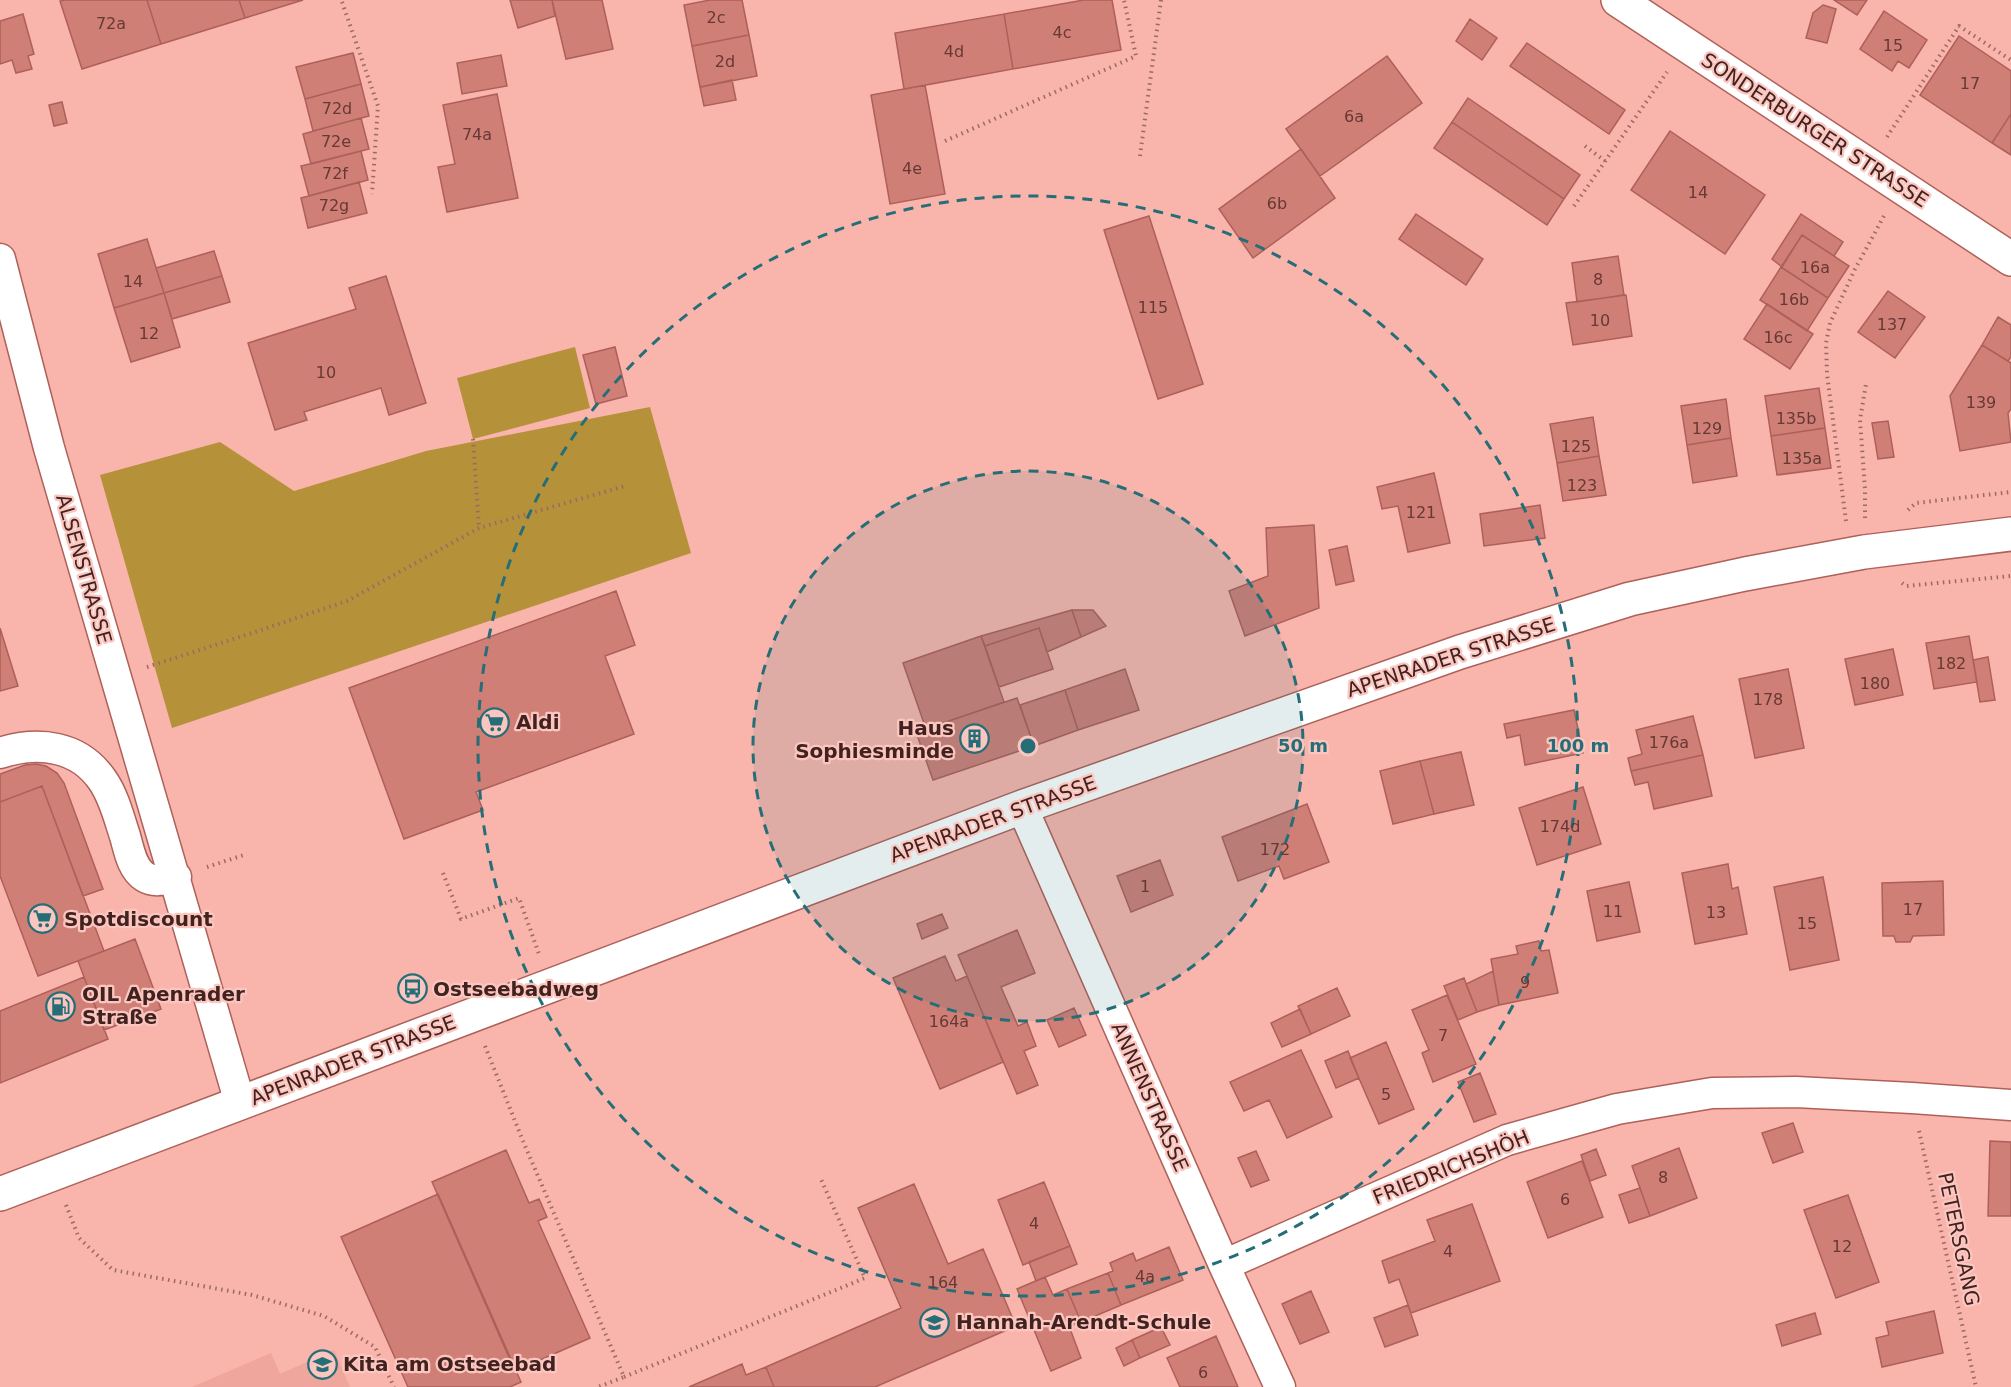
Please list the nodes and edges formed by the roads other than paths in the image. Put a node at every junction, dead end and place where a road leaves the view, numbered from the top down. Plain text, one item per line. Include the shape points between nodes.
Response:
1 (1618, 0) edge
2 (0, 259) edge
3 (2011, 259) edge
4 (6, 308) edge
5 (2011, 534) edge
6 (0, 753) edge
7 (1022, 807) junction
8 (176, 877) junction
9 (240, 1103) junction
10 (2011, 1105) edge
11 (0, 1194) edge
12 (1224, 1265) junction
13 (1280, 1387) edge

1 - 3 main road, SONDERBURGER STRASSE
2 - 4 street, ALSENSTRASSE
4 - 8 street, ALSENSTRASSE
5 - 7 main road, APENRADER STRASSE via 1864,552 1630,599 1460,651
6 - 8 street via 38,746 66,751 88,765 103,780 113,800 135,868 158,881
7 - 9 main road, APENRADER STRASSE
7 - 12 street, ANNENSTRASSE
8 - 9 street, ALSENSTRASSE
9 - 11 main road, APENRADER STRASSE
10 - 12 street, FRIEDRICHSHÖH via 1796,1092 1713,1093 1617,1109 1507,1140
12 - 13 street, ANNENSTRASSE

